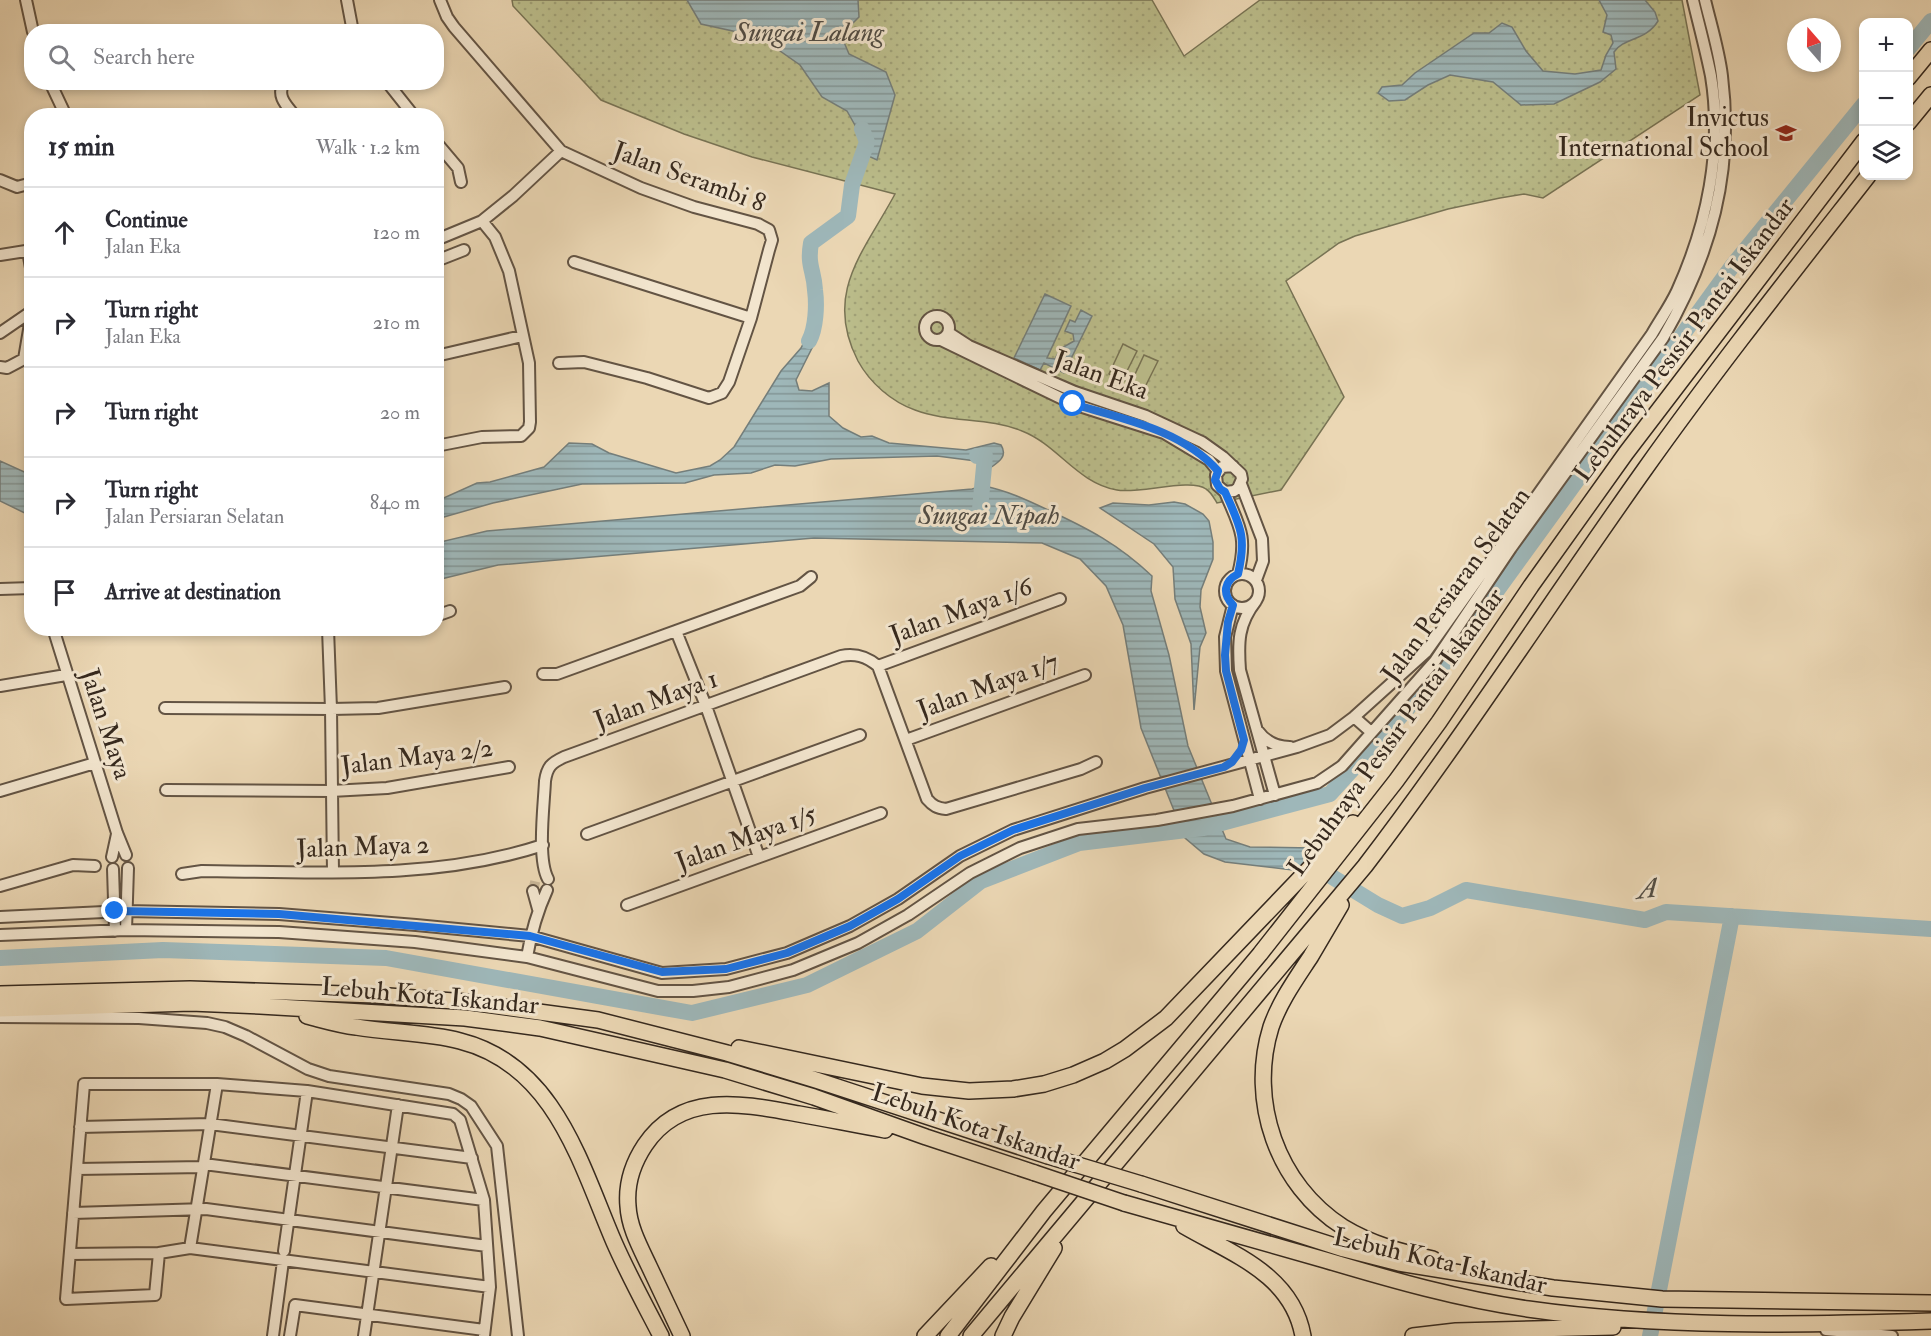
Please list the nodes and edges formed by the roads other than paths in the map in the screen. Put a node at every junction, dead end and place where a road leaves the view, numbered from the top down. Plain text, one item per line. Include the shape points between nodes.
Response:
1 (26, 0) edge
2 (347, 0) edge
3 (440, 0) edge
4 (1693, 0) edge
5 (1705, 0) edge
6 (31, 24) edge
7 (352, 24) edge
8 (1931, 50) edge
9 (1913, 72) edge
10 (54, 90) edge
11 (280, 90) edge
12 (393, 90) edge
13 (1931, 94) edge
14 (62, 108) edge
15 (289, 108) edge
16 (408, 108) edge
17 (1913, 117) edge
18 (1859, 146) edge
19 (444, 151) edge
20 (561, 151) junction
21 (0, 180) edge
22 (1865, 180) edge
23 (461, 182) dead end
24 (24, 185) edge
25 (482, 221) junction
26 (444, 237) edge
27 (464, 250) dead end
28 (24, 251) edge
29 (0, 255) edge
30 (444, 257) edge
31 (574, 262) dead end
32 (24, 316) edge
33 (751, 318) junction
34 (0, 333) edge
35 (522, 336) junction
36 (444, 354) edge
37 (24, 359) edge
38 (559, 363) dead end
39 (0, 367) edge
40 (444, 444) edge
41 (1233, 466) junction
42 (1218, 471) junction
43 (1241, 484) junction
44 (1225, 492) junction
45 (1238, 574) junction
46 (811, 577) dead end
47 (1256, 580) junction
48 (24, 588) edge
49 (0, 590) edge
50 (1060, 598) dead end
51 (1256, 601) junction
52 (1233, 605) junction
53 (450, 611) dead end
54 (444, 613) edge
55 (676, 631) junction
56 (55, 636) edge
57 (328, 636) edge
58 (878, 666) junction
59 (543, 674) dead end
60 (66, 675) junction
61 (1085, 675) dead end
62 (0, 686) edge
63 (505, 687) dead end
64 (706, 706) junction
65 (165, 708) dead end
66 (331, 710) junction
67 (1354, 717) junction
68 (1256, 728) junction
69 (1242, 730) junction
70 (1371, 732) junction
71 (860, 735) dead end
72 (906, 740) junction
73 (1297, 747) junction
74 (1264, 756) junction
75 (1250, 760) junction
76 (1096, 762) dead end
77 (95, 763) junction
78 (509, 767) dead end
79 (1224, 767) junction
80 (1396, 781) junction
81 (732, 782) junction
82 (166, 790) dead end
83 (331, 790) junction
84 (0, 791) edge
85 (1275, 795) junction
86 (1260, 799) junction
87 (882, 813) dead end
88 (117, 833) junction
89 (587, 834) dead end
90 (543, 845) junction
91 (126, 855) dead end
92 (112, 857) dead end
93 (759, 857) junction
94 (95, 866) dead end
95 (1365, 866) junction
96 (128, 868) dead end
97 (113, 869) dead end
98 (333, 873) junction
99 (182, 874) dead end
100 (0, 886) edge
101 (533, 891) tunnel mouth
102 (627, 905) dead end
103 (538, 909) junction
104 (120, 911) junction
105 (0, 917) edge
106 (120, 931) junction
107 (0, 935) edge
108 (530, 936) junction
109 (527, 957) junction
110 (0, 994) edge
111 (260, 1006) junction
112 (0, 1009) edge
113 (0, 1017) edge
114 (598, 1020) junction
115 (217, 1084) junction
116 (307, 1091) junction
117 (398, 1105) junction
118 (210, 1124) junction
119 (80, 1127) junction
120 (301, 1135) junction
121 (926, 1137) junction
122 (392, 1147) junction
123 (472, 1158) junction
124 (203, 1166) junction
125 (77, 1169) junction
126 (295, 1175) junction
127 (386, 1187) junction
128 (484, 1200) junction
129 (196, 1209) junction
130 (1044, 1210) junction
131 (73, 1213) junction
132 (1166, 1215) junction
133 (1072, 1217) junction
134 (289, 1219) junction
135 (379, 1231) junction
136 (487, 1246) junction
137 (616, 1246) junction
138 (190, 1248) junction
139 (159, 1253) junction
140 (70, 1254) junction
141 (284, 1256) junction
142 (373, 1272) junction
143 (490, 1287) junction
144 (1553, 1288) junction
145 (1931, 1303) edge
146 (367, 1315) junction
147 (1931, 1321) edge
148 (1775, 1324) junction
149 (1715, 1325) junction
150 (484, 1333) edge
151 (273, 1336) edge
152 (290, 1336) edge
153 (364, 1336) edge
154 (518, 1336) edge
155 (653, 1336) edge
156 (661, 1336) edge
157 (682, 1336) edge
158 (925, 1336) edge
159 (948, 1336) edge
160 (971, 1336) edge
161 (1003, 1336) edge
162 (1303, 1336) edge
163 (1413, 1336) edge
164 (1892, 1336) edge

1 - 6 street
2 - 7 street
3 - 20 street via 454,27
4 - 67 street, Jalan Persiaran Selatan via 1711,76 1714,147 1704,217 1676,292 1652,334 1426,652
5 - 70 street, Jalan Persiaran Selatan via 1722,74 1725,148 1715,219 1682,305 1663,338 1518,538 1435,661
8 - 9 highway
10 - 14 street
11 - 15 street
12 - 16 street
13 - 17 highway
18 - 80 highway, Lebuhraya Pesisir Pantai Iskandar via 1626,453
19 - 23 street via 458,168
20 - 25 street
20 - 33 street, Jalan Serambi 8 via 641,188 769,230 772,240
21 - 24 street via 16,187
22 - 95 highway, Lebuhraya Pesisir Pantai Iskandar via 1648,466
25 - 26 street
25 - 35 street via 503,254
27 - 30 street
28 - 29 street
31 - 33 street
32 - 34 street
33 - 38 street, Jalan Serambi 8 via 729,382 714,398 584,362
35 - 36 street
35 - 40 street via 528,363 530,422 525,432 514,437 482,437
37 - 39 street via 7,368
41 - 42 street
41 - 42 street, Jalan Eka via 1182,431 1075,392 945,337 1073,404 1164,433 1209,460
41 - 43 street, Jalan Eka via 1241,474
42 - 44 street via 1215,480
43 - 44 street via 1234,491
43 - 47 street, Jalan Eka via 1262,539 1263,561
44 - 45 street via 1242,534
45 - 47 street
45 - 52 street via 1226,588
46 - 55 street via 800,586
47 - 51 street, Jalan Eka via 1260,591
48 - 49 street
50 - 58 street, Jalan Maya 1/6
51 - 52 street via 1245,607
51 - 68 street, Jalan Eka via 1242,625 1239,654
52 - 69 street via 1226,630 1226,671
53 - 54 street
55 - 59 street via 557,674
55 - 64 street
56 - 60 street, Jalan Maya
57 - 66 street
58 - 64 street, Jalan Maya 1 via 861,656 841,656
58 - 72 street
60 - 62 street
60 - 77 street, Jalan Maya
61 - 72 street, Jalan Maya 1/7
63 - 66 street via 378,708
64 - 81 street
64 - 90 street, Jalan Maya 1 via 550,765 545,781
65 - 66 street
66 - 83 street
67 - 70 street
67 - 73 street, Jalan Persiaran Selatan via 1330,735
68 - 73 street via 1268,742
68 - 74 street, Jalan Eka
69 - 75 street
69 - 79 street via 1241,750
70 - 85 street, Jalan Persiaran Selatan via 1342,766 1317,783
71 - 81 street
72 - 76 street via 927,799 946,809 1081,770
73 - 74 street, Jalan Persiaran Selatan
74 - 75 street, Jalan Persiaran Selatan
74 - 85 street, Jalan Eka
75 - 79 street, Jalan Persiaran Selatan
75 - 86 street
77 - 84 street
77 - 88 street, Jalan Maya
78 - 83 street, Jalan Maya 2/2 via 387,788
79 - 108 street, Jalan Persiaran Selatan via 1013,830 960,856 850,926 787,953 726,969 662,972
80 - 114 highway via 1317,858 1166,1018 1105,1061 1044,1084 992,1091 943,1089
80 - 130 highway, Lebuhraya Pesisir Pantai Iskandar via 1260,954
81 - 89 street
81 - 93 street
82 - 83 street, Jalan Maya 2/2
83 - 98 street
85 - 86 street, Jalan Persiaran Selatan
86 - 109 street, Jalan Persiaran Selatan via 1157,820 1078,829 1020,848 970,873 858,943 794,970 729,987 658,991
87 - 93 street, Jalan Maya 1/5
88 - 91 street, Jalan Maya
88 - 92 street
90 - 98 street, Jalan Maya 2 via 482,861
90 - 103 street, Jalan Maya 1 via 544,879
93 - 102 street, Jalan Maya 1/5
94 - 100 street via 73,865
95 - 133 highway, Lebuhraya Pesisir Pantai Iskandar
95 - 144 highway via 1285,996 1271,1027 1263,1090 1277,1148 1307,1196 1361,1236 1390,1249
96 - 104 street
97 - 104 street
98 - 99 street, Jalan Maya 2
101 - 103 street
103 - 108 street, Jalan Maya 1
104 - 105 street, Jalan Persiaran Selatan
104 - 106 street
104 - 108 street, Jalan Persiaran Selatan via 279,914
106 - 107 street, Jalan Persiaran Selatan
106 - 109 street, Jalan Persiaran Selatan via 279,932 415,942
108 - 109 street, Jalan Maya 1
110 - 114 highway, Lebuh Kota Iskandar via 190,989 376,996 466,1002
111 - 112 highway, Lebuh Kota Iskandar via 191,1003
111 - 121 highway, Lebuh Kota Iskandar via 465,1018 540,1028 725,1070
111 - 137 highway via 354,1027 461,1041 515,1068 550,1104 567,1131
113 - 154 street via 139,1018 207,1023 225,1027 329,1076 461,1099 471,1106 497,1146
114 - 144 highway, Lebuh Kota Iskandar, bridge via 816,1080 1344,1249 1400,1263
115 - 116 street
115 - 118 street
115 - 119 street via 84,1084
116 - 117 street
116 - 120 street
117 - 122 street
117 - 123 street via 457,1116
118 - 119 street
118 - 120 street
118 - 124 street
119 - 125 street
120 - 122 street
120 - 126 street
121 - 132 highway, Lebuh Kota Iskandar, bridge
121 - 157 highway via 734,1105 701,1106 661,1127 633,1166 628,1206 633,1231
122 - 123 street
122 - 127 street
123 - 128 street
124 - 125 street
124 - 126 street
124 - 129 street
125 - 131 street
126 - 127 street
126 - 134 street
127 - 128 street
127 - 135 street
128 - 136 street
129 - 131 street
129 - 134 street
129 - 138 street
130 - 158 highway
130 - 159 highway, Lebuhraya Pesisir Pantai Iskandar
131 - 140 street
132 - 149 highway, Lebuh Kota Iskandar via 1395,1280 1485,1301 1608,1319
132 - 162 highway via 1272,1279 1290,1300
133 - 160 highway, Lebuhraya Pesisir Pantai Iskandar
133 - 161 highway
134 - 135 street
134 - 141 street
135 - 136 street
135 - 142 street
136 - 143 street
137 - 155 street
137 - 156 highway
138 - 139 street
138 - 141 street
139 - 140 street
139 - 140 street via 155,1295 66,1299
141 - 142 street
141 - 151 street
142 - 143 street
142 - 146 street
143 - 150 street
144 - 145 highway, Lebuh Kota Iskandar via 1662,1299
146 - 150 street
146 - 152 street via 295,1305
146 - 153 street
147 - 148 highway, Lebuh Kota Iskandar
148 - 149 highway, Lebuh Kota Iskandar
148 - 164 street
149 - 163 highway via 1456,1331

